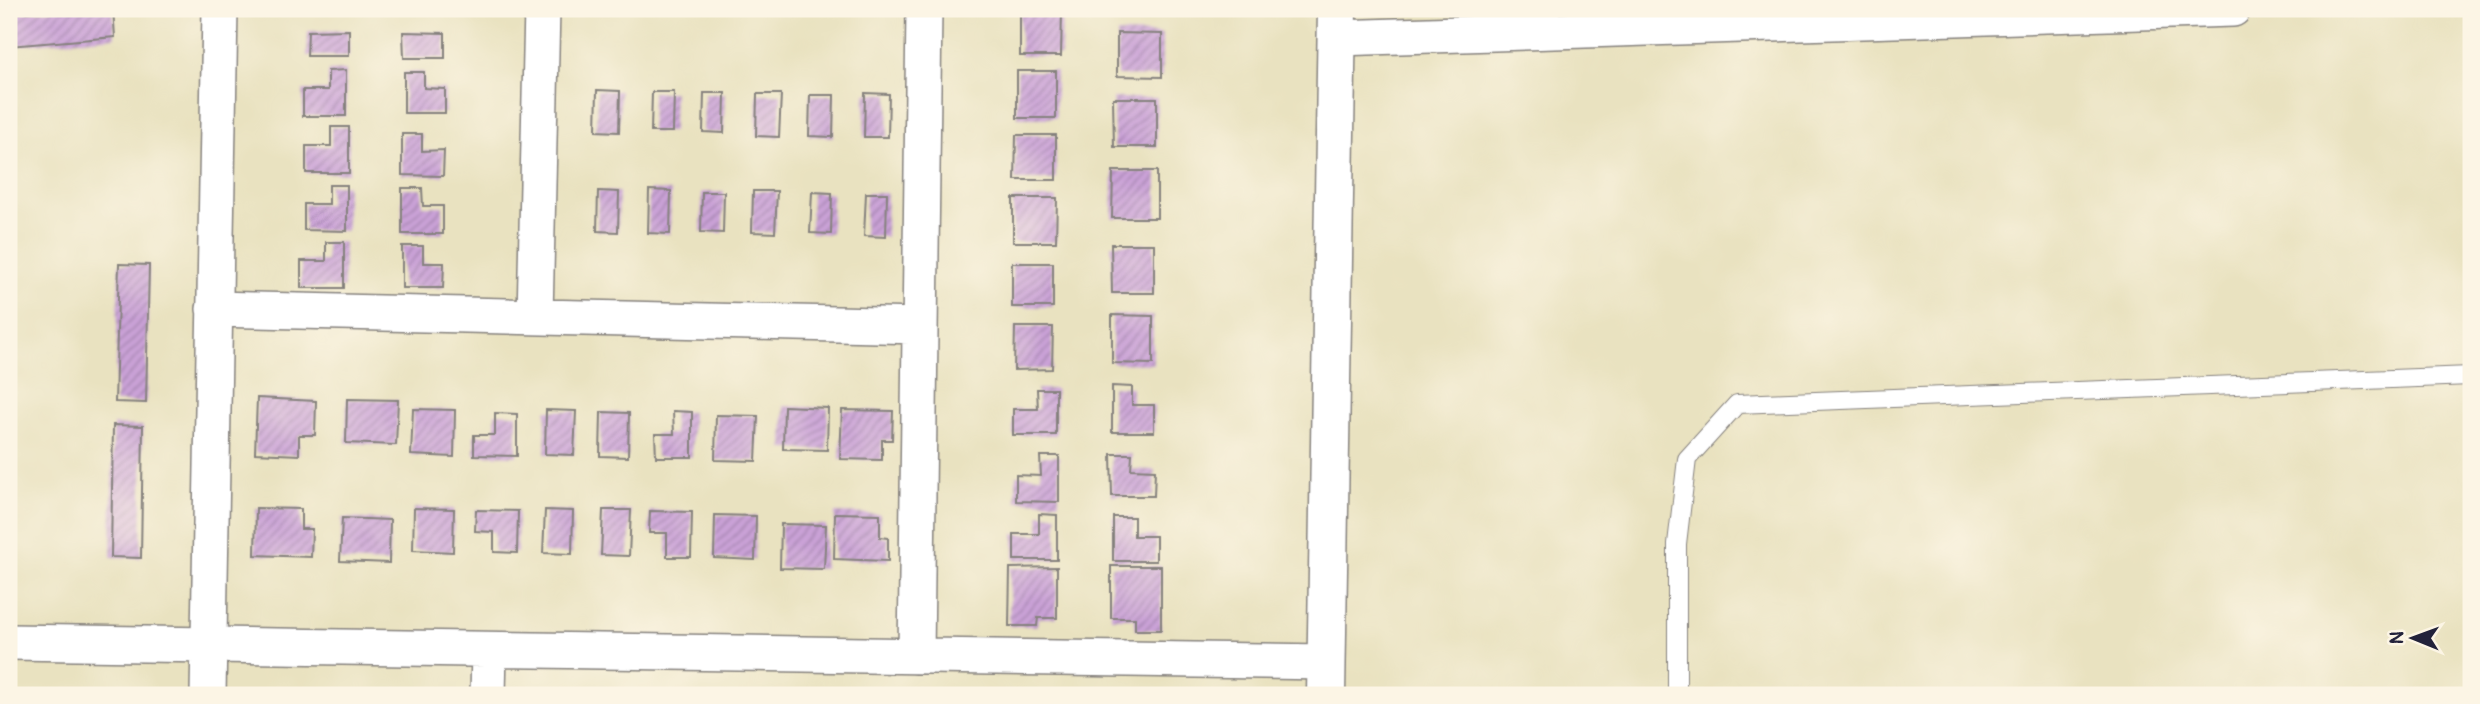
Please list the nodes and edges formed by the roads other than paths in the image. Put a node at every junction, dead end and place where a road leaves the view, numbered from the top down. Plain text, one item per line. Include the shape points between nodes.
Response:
1 (220, 9) edge
2 (542, 9) edge
3 (924, 9) edge
4 (2233, 9) edge
5 (2033, 12) edge
6 (1337, 23) edge
7 (215, 309) junction
8 (535, 316) junction
9 (920, 326) junction
10 (2471, 376) edge
11 (9, 642) edge
12 (209, 645) junction
13 (489, 650) junction
14 (916, 656) junction
15 (1326, 679) edge
16 (208, 695) edge
17 (488, 695) edge
18 (1677, 695) edge

1 - 7 street
2 - 8 street
3 - 9 street
4 - 5 street
5 - 6 street
6 - 15 street
7 - 8 street
7 - 12 street
8 - 9 street
9 - 14 street
10 - 18 lane via 1737,404 1687,459 1677,544
11 - 12 street
12 - 13 street
12 - 16 street
13 - 14 street
13 - 17 street
14 - 15 street

